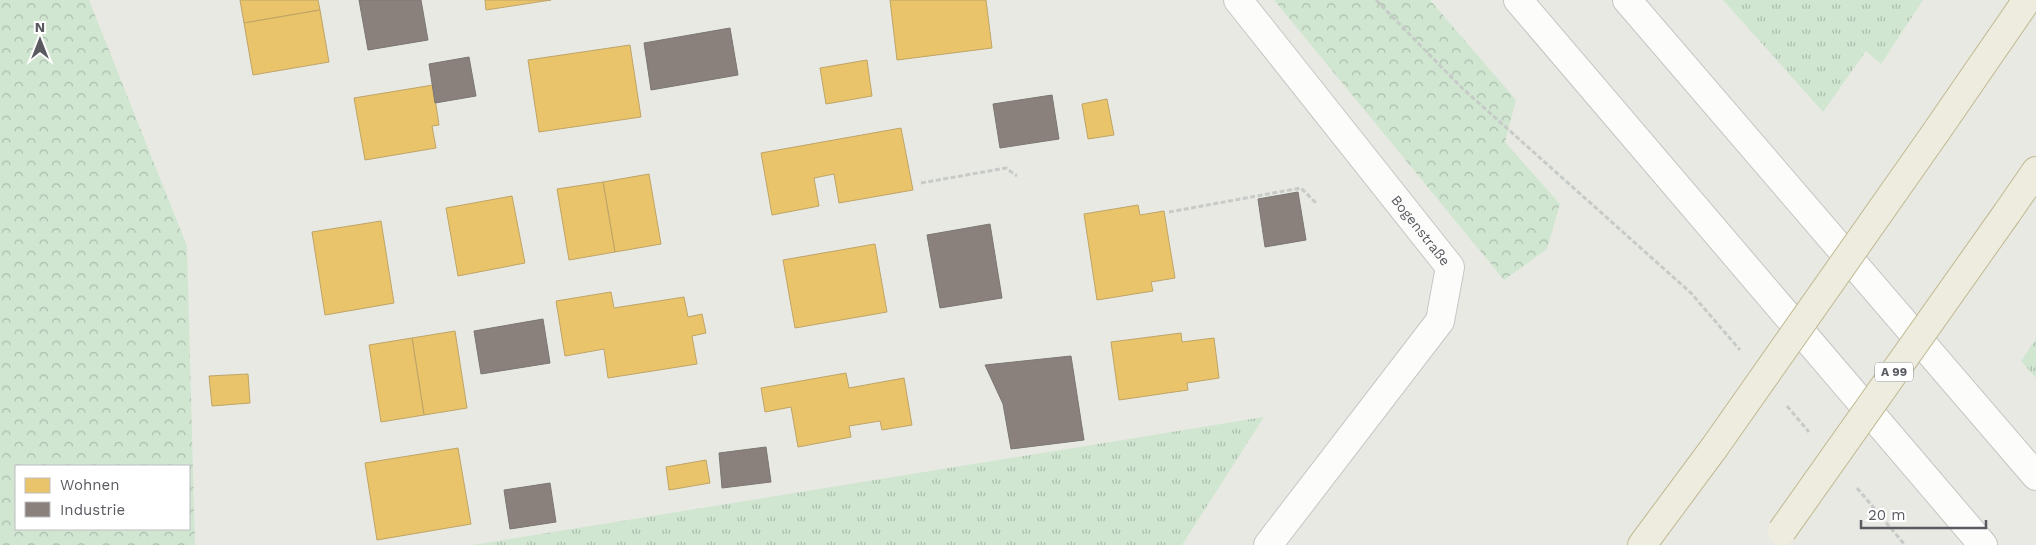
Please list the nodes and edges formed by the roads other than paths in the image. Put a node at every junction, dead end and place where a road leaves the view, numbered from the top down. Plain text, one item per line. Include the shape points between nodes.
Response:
1 (1238, 0) edge
2 (1518, 0) edge
3 (1626, 0) edge
4 (2027, 0) edge
5 (2036, 171) edge
6 (2036, 476) edge
7 (1777, 538) edge
8 (1268, 545) edge
9 (1642, 545) edge
10 (1983, 545) edge

1 - 8 main road, Bogenstraße via 1450,267 1440,321
2 - 10 main road
3 - 6 main road
4 - 9 highway, bridge via 1714,448
5 - 7 highway, A 99, bridge

